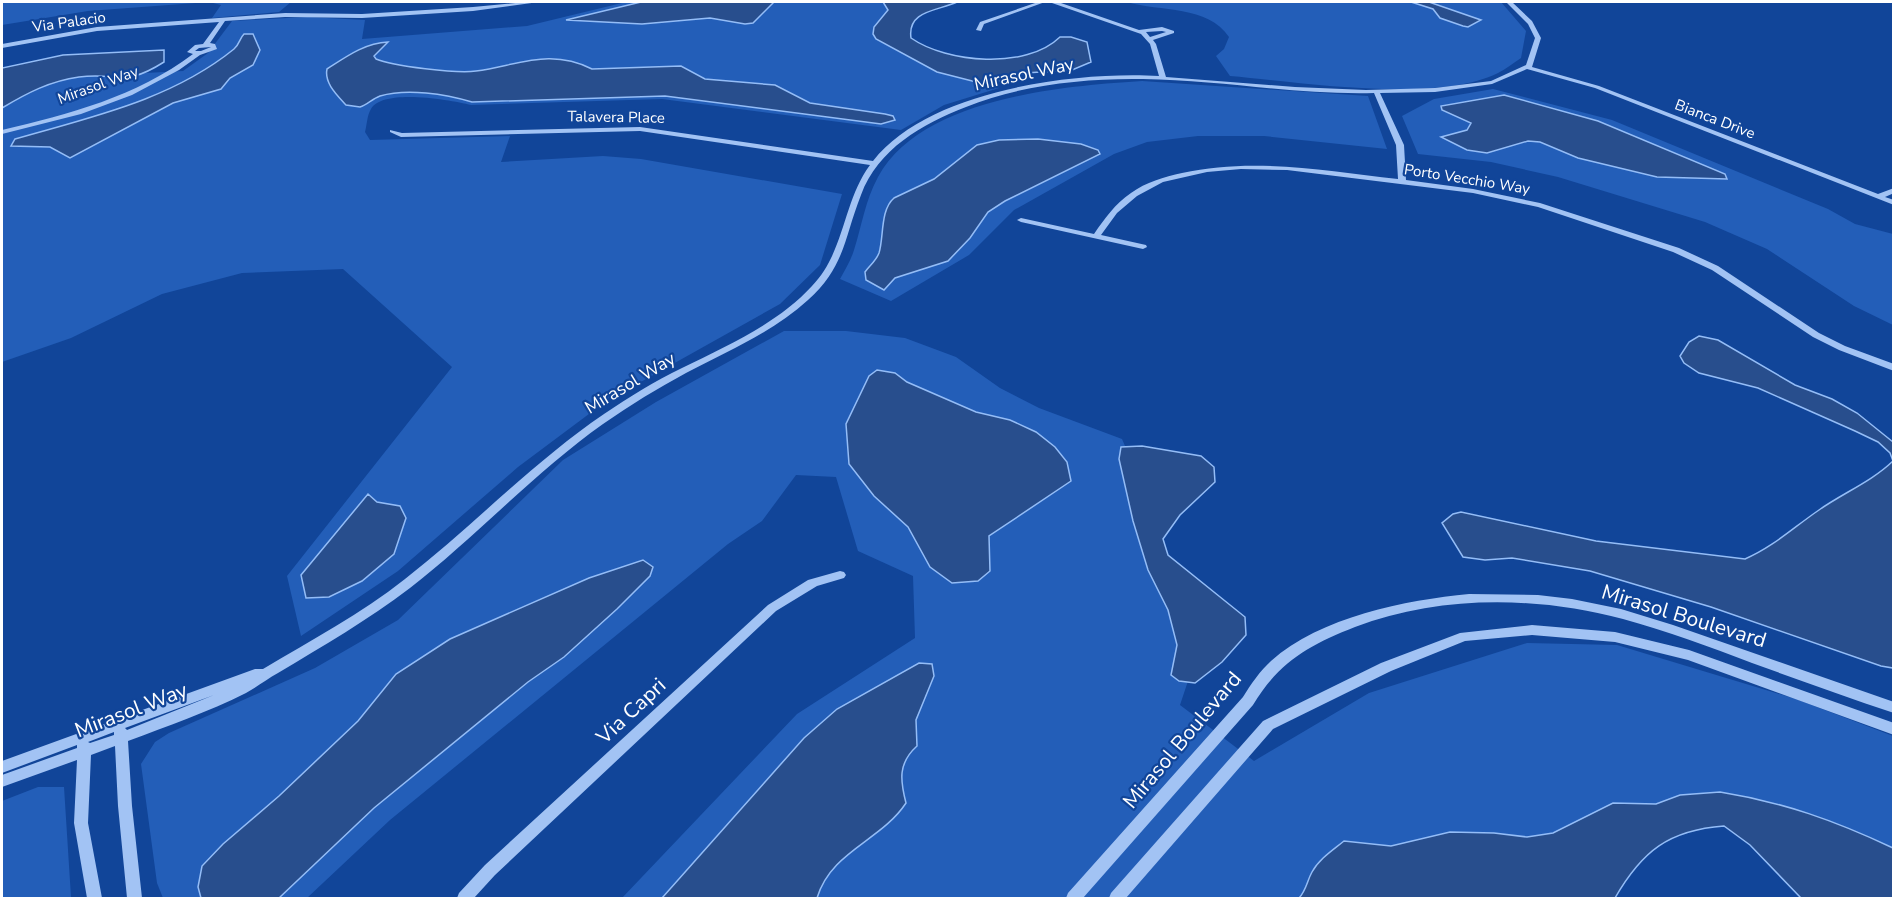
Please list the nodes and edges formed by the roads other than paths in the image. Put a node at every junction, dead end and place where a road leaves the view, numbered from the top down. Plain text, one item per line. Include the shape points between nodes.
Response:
1 (536, 2) edge
2 (1042, 2) edge
3 (1054, 2) edge
4 (1509, 2) edge
5 (224, 19) junction
6 (979, 30) dead end
7 (1140, 31) junction
8 (1150, 39) junction
9 (2, 46) edge
10 (1525, 67) junction
11 (1163, 77) junction
12 (1377, 93) junction
13 (392, 131) dead end
14 (2, 132) edge
15 (875, 163) junction
16 (1402, 183) junction
17 (1893, 190) edge
18 (1878, 197) junction
19 (1893, 203) edge
20 (1021, 220) dead end
21 (1096, 237) junction
22 (1143, 247) dead end
23 (1893, 368) edge
24 (840, 575) dead end
25 (1893, 708) edge
26 (1893, 729) edge
27 (121, 730) junction
28 (84, 743) junction
29 (2, 767) edge
30 (2, 781) edge
31 (94, 898) edge
32 (135, 898) edge
33 (464, 898) edge
34 (1073, 898) edge
35 (1116, 898) edge

1 - 5 street, Via Palacio via 373,16 304,14
2 - 6 street via 982,23
3 - 7 street
4 - 10 street via 1533,27 1539,42 1537,53
5 - 9 street, Via Palacio via 88,30
5 - 14 street, Mirasol Way via 206,44 189,50 198,53 168,74 75,113
7 - 8 street
7 - 8 street via 1172,32
8 - 11 street
10 - 12 street, Mirasol Way via 1498,80 1465,88
10 - 18 street, Bianca Drive via 1597,87
11 - 12 street, Mirasol Way
11 - 15 street, Mirasol Way via 1065,82 985,98 912,130
12 - 16 street via 1400,145
13 - 15 street, Talavera Place via 401,135 658,130
15 - 27 street, Mirasol Way via 860,188 837,260 805,299 770,325 646,392 588,429 408,584 307,650 241,689
16 - 21 street, Porto Vecchio Way via 1264,167 1191,172 1161,180 1134,194 1114,211
16 - 23 street, Porto Vecchio Way via 1473,191 1540,205 1676,250 1714,268 1816,335
17 - 18 street
18 - 19 street, Bianca Drive
20 - 21 street
21 - 22 street
24 - 33 street, Via Capri via 806,584 772,608
25 - 34 street, Mirasol Boulevard via 1683,633 1605,610 1519,600 1408,605 1358,619 1307,642 1262,676 1248,701
26 - 35 street, Mirasol Boulevard via 1689,656 1615,637 1532,630 1464,636 1386,667 1268,725
27 - 28 street, Mirasol Way
27 - 32 street
28 - 29 street, Mirasol Way
28 - 30 street, Mirasol Way
28 - 31 street via 81,823

